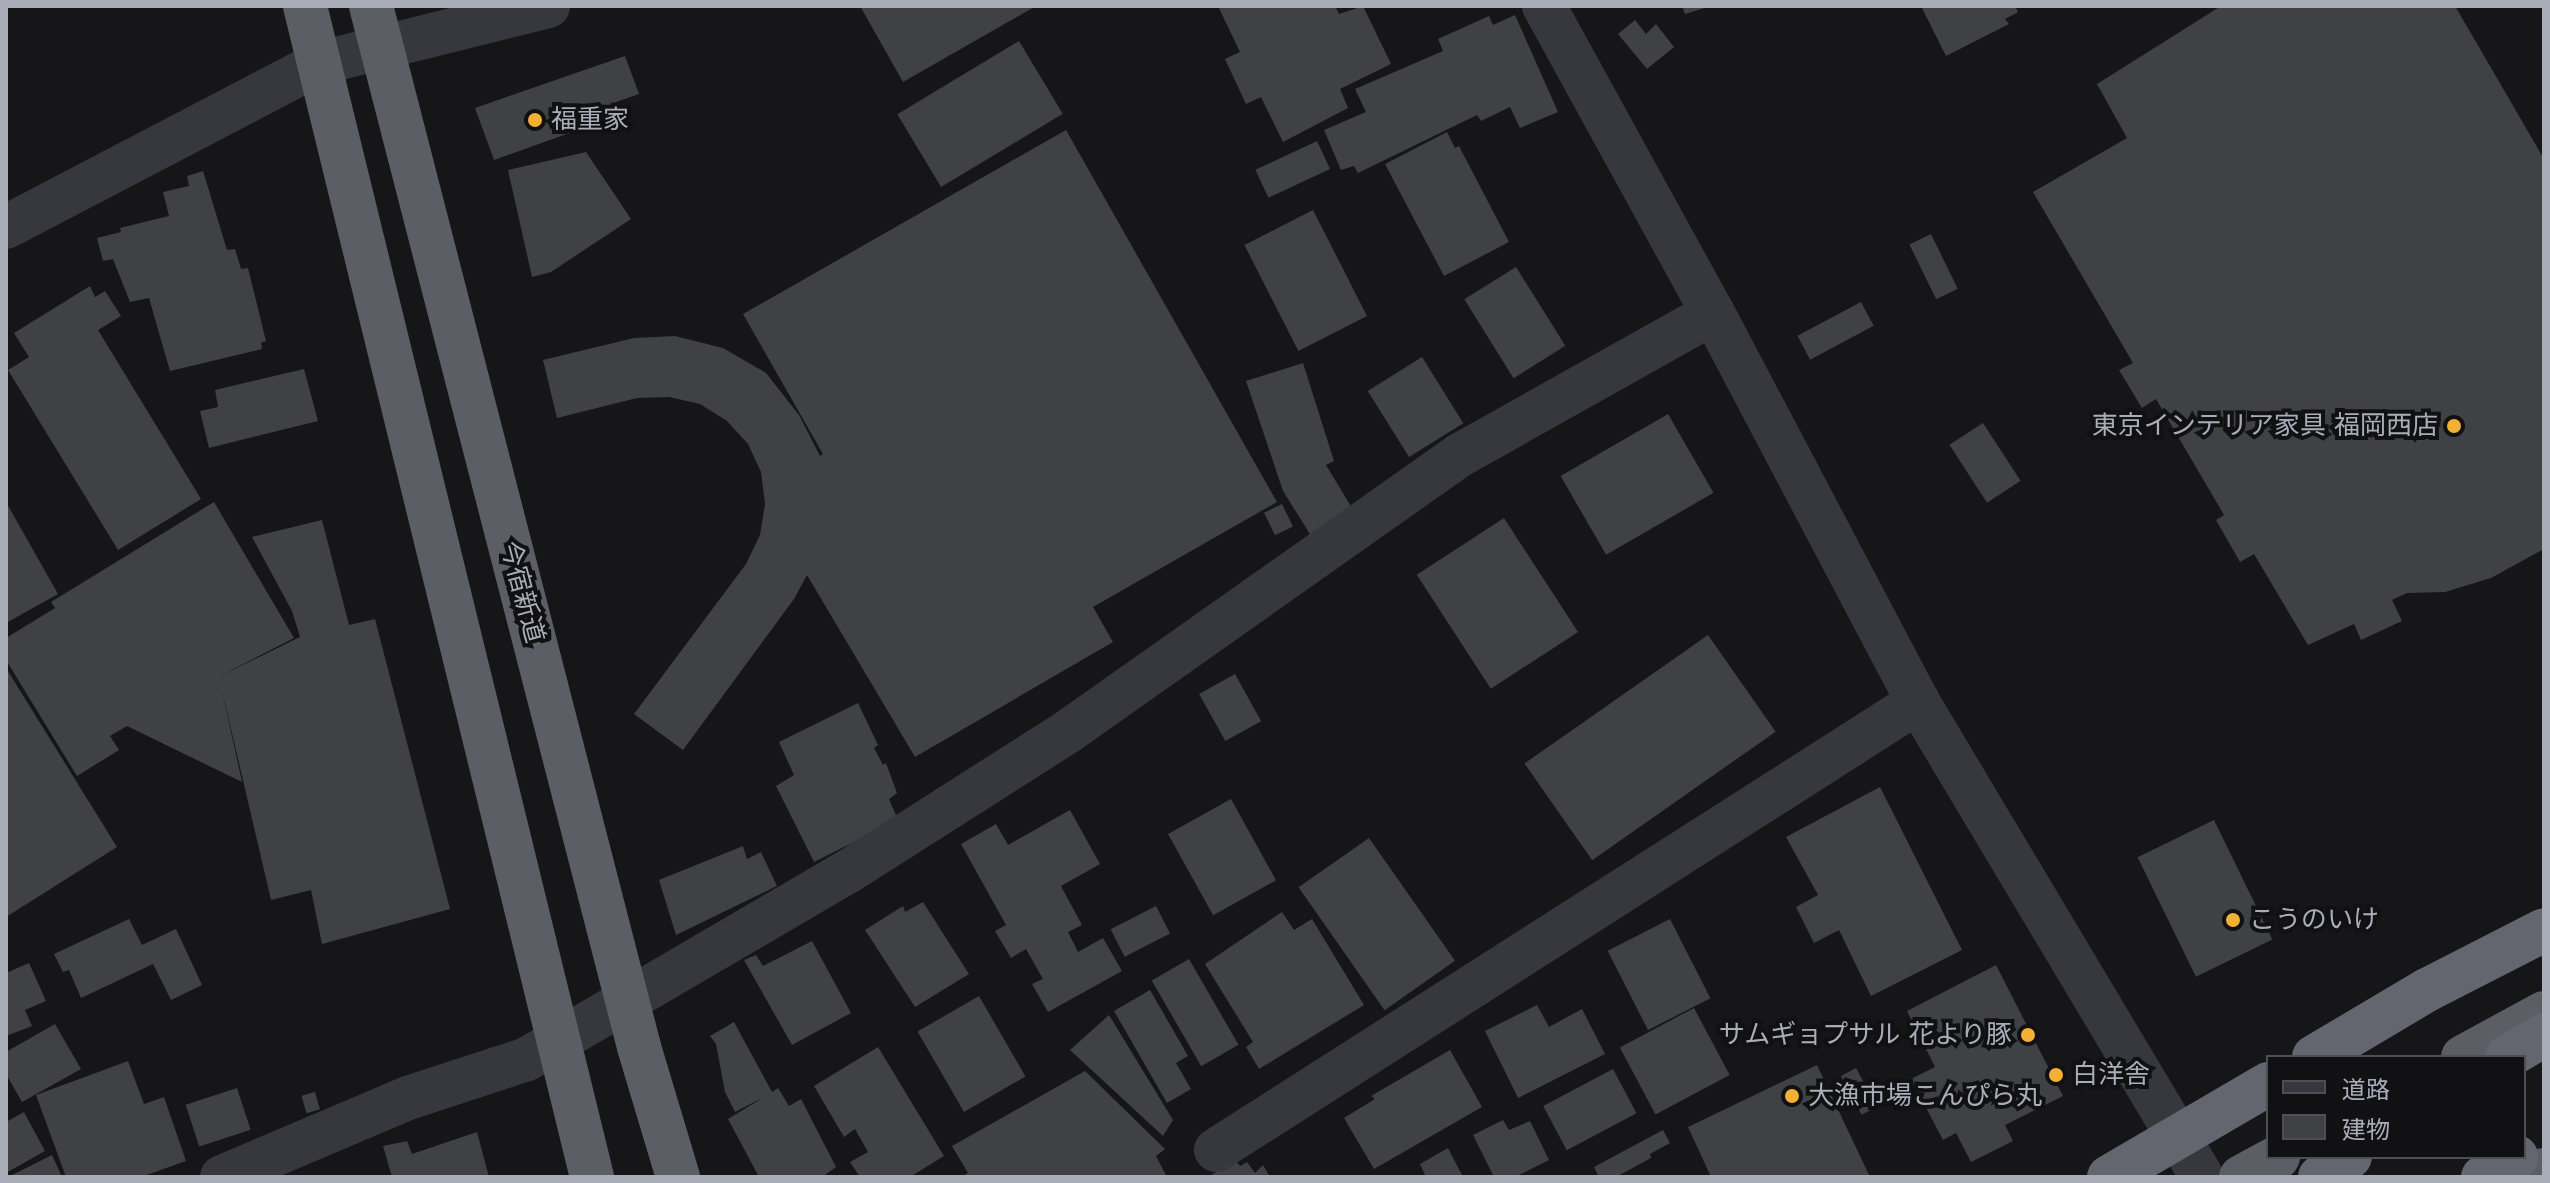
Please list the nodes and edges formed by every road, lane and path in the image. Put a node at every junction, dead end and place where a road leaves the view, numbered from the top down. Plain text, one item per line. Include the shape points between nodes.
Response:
1 (305, 6) edge
2 (548, 6) edge
3 (1544, 6) edge
4 (376, 26) edge
5 (320, 63) junction
6 (6, 227) edge
7 (1713, 313) junction
8 (1918, 702) junction
9 (2544, 930) edge
10 (628, 999) junction
11 (2544, 1013) edge
12 (2544, 1035) edge
13 (560, 1039) junction
14 (2317, 1055) edge
15 (2467, 1055) edge
16 (2510, 1055) edge
17 (2266, 1085) edge
18 (2544, 1140) edge
19 (1216, 1150) dead end
20 (2526, 1151) edge
21 (2274, 1159) edge
22 (2347, 1159) edge
23 (2513, 1159) edge
24 (2544, 1170) edge
25 (222, 1177) edge
26 (592, 1177) edge
27 (678, 1177) edge
28 (2109, 1177) edge
29 (2202, 1177) edge
30 (2241, 1177) edge
31 (2320, 1177) edge
32 (2483, 1177) edge
33 (2531, 1177) edge

1 - 5 highway
2 - 4 street
3 - 7 street
4 - 5 street
4 - 10 highway, 今宿新道
5 - 6 street
5 - 13 highway
7 - 8 street
7 - 10 street via 1460,455 1070,730 849,871
8 - 19 street
8 - 29 street
9 - 14 highway
10 - 13 street
10 - 27 highway, 今宿新道
11 - 15 highway
12 - 16 highway
13 - 25 street via 527,1059 408,1098
13 - 26 highway
17 - 28 highway, bridge
18 - 20 highway
21 - 30 highway
22 - 31 highway
23 - 32 highway
24 - 33 highway

